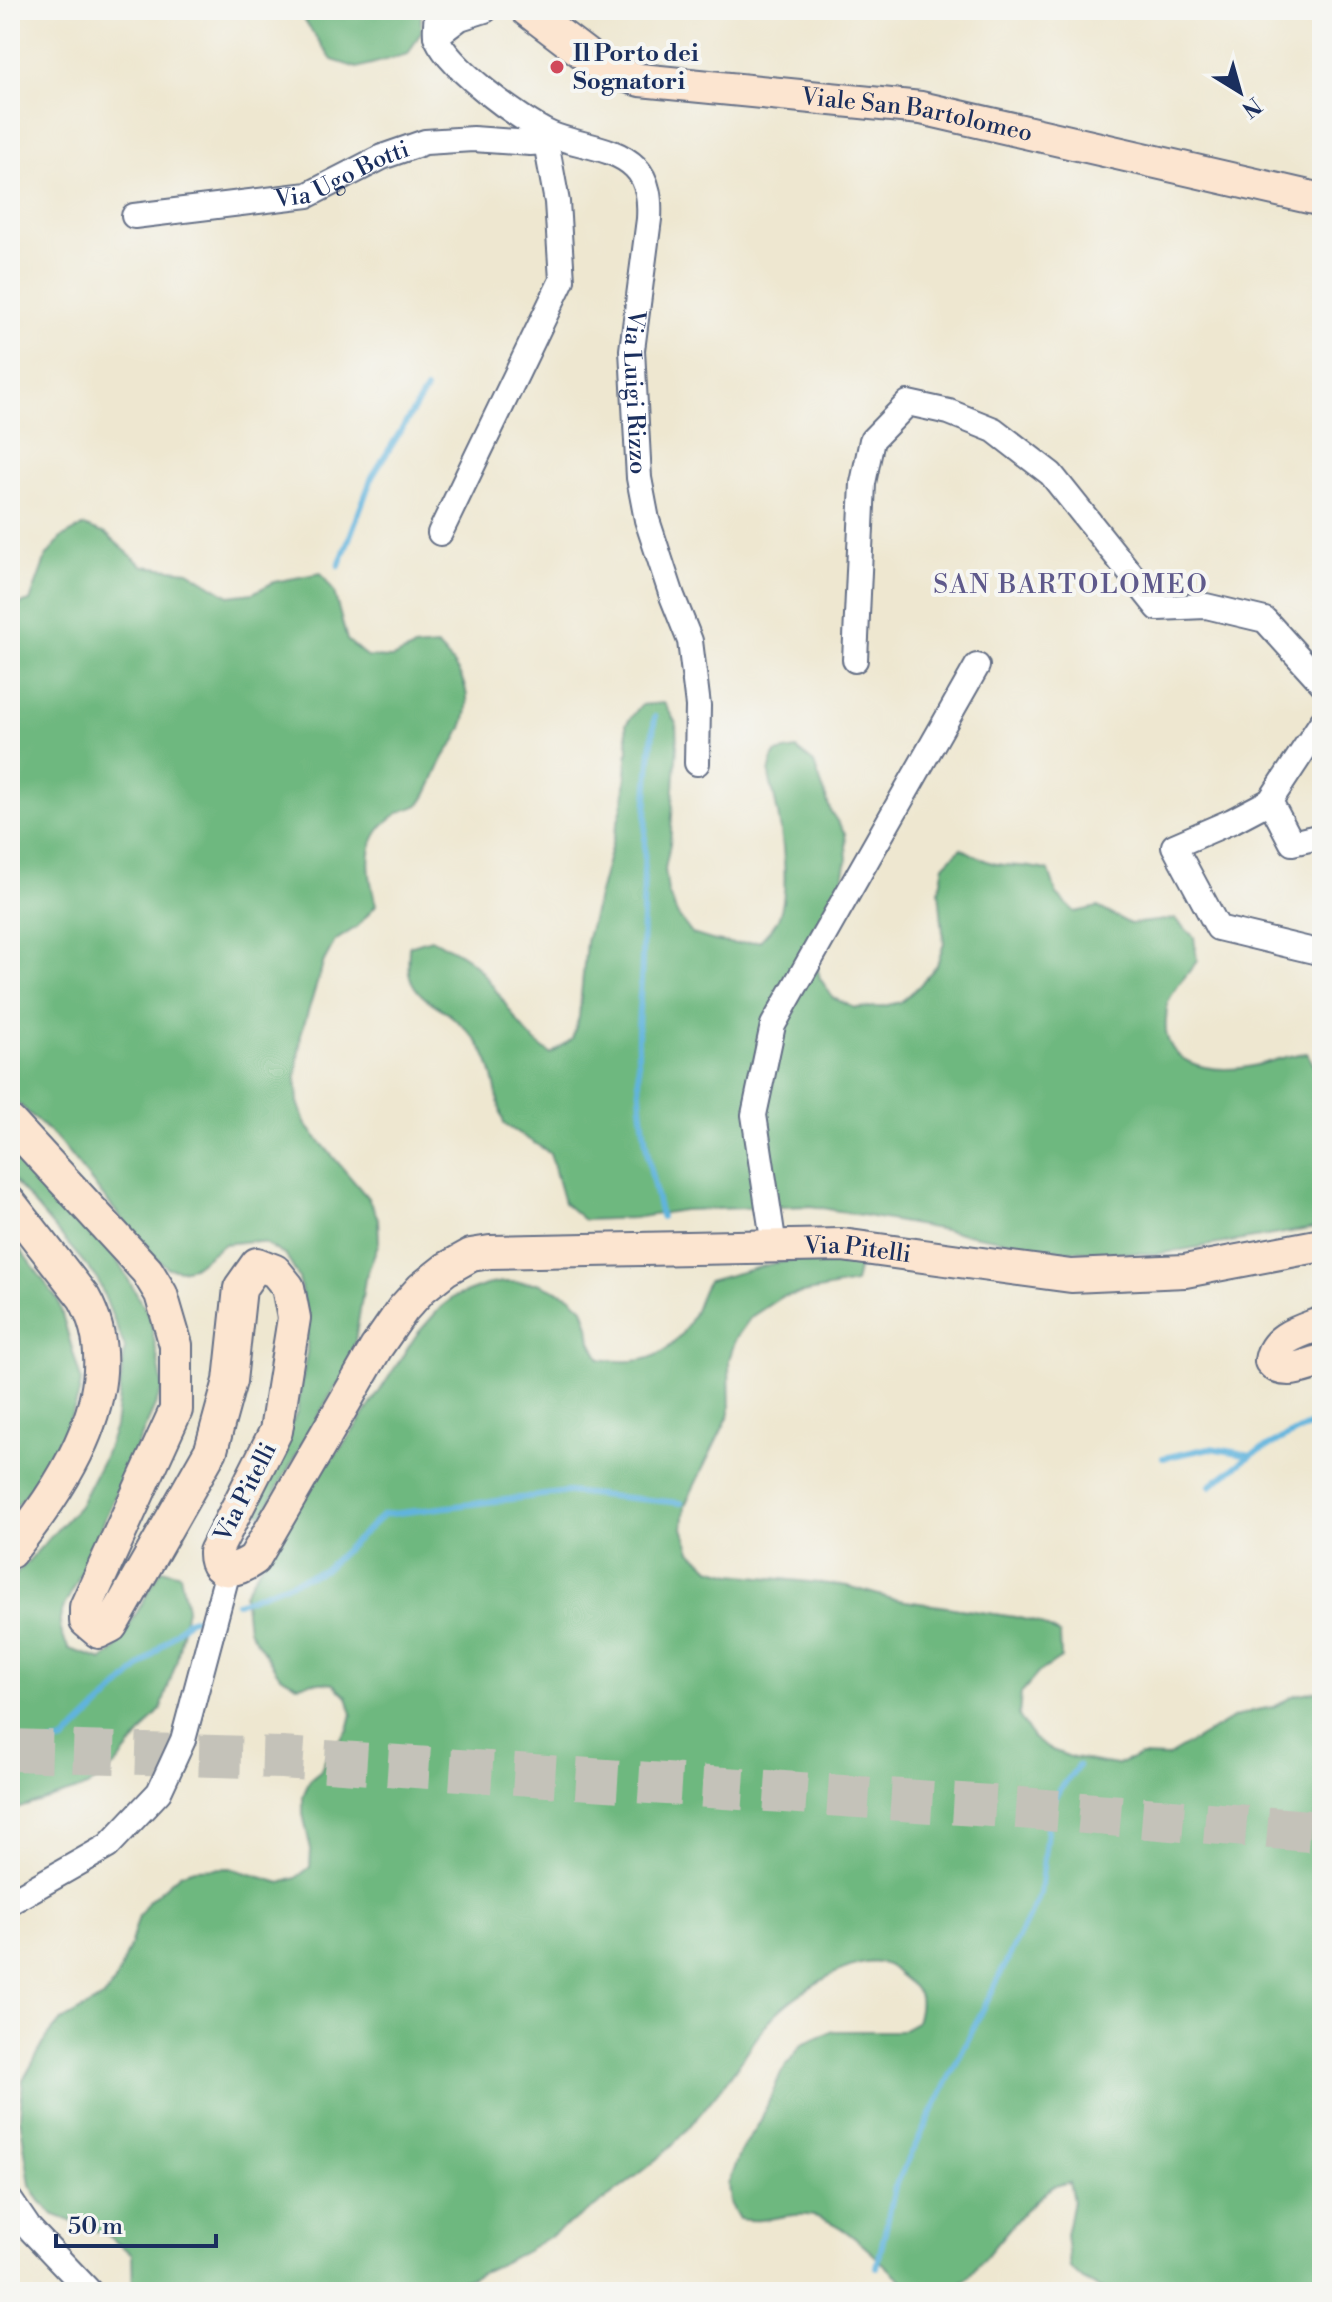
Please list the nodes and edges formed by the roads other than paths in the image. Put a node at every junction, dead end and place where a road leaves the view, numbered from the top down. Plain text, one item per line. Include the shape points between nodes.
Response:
1 (437, 10) edge
2 (485, 10) edge
3 (527, 10) edge
4 (436, 36) junction
5 (548, 138) junction
6 (1322, 200) edge
7 (134, 216) dead end
8 (440, 533) dead end
9 (855, 660) dead end
10 (977, 666) dead end
11 (1322, 683) edge
12 (1322, 722) edge
13 (697, 763) dead end
14 (1270, 801) junction
15 (1322, 836) edge
16 (1322, 953) edge
17 (10, 1122) edge
18 (10, 1203) edge
19 (1322, 1245) edge
20 (774, 1246) junction
21 (1322, 1323) edge
22 (1322, 1361) edge
23 (10, 1552) edge
24 (228, 1571) junction
25 (10, 1902) edge
26 (10, 2200) edge
27 (90, 2292) edge

1 - 4 street
2 - 4 street via 460,18
3 - 6 street, Viale San Bartolomeo via 606,70 640,80 921,108
4 - 5 street, Via Luigi Rizzo via 461,70
5 - 7 street, Via Ugo Botti via 530,143 425,142 382,157 308,195
5 - 8 street via 562,280
5 - 13 street, Via Luigi Rizzo via 622,158 644,179 650,200 632,350 639,478 647,520 690,641 698,706
9 - 11 street via 863,483 872,440 908,403 994,430 1051,474 1158,608 1206,606 1265,620
10 - 20 street via 773,1025 754,1115
12 - 14 street
14 - 15 street via 1292,843
14 - 16 street via 1174,846 1218,928
17 - 24 street, Via Pitelli via 147,1271 161,1294 176,1345 176,1410 86,1607 86,1621 93,1629 111,1626 211,1450 230,1381 240,1288 247,1274 263,1264 288,1287 294,1318 276,1431 218,1543 215,1559
18 - 23 street via 92,1312 99,1368 92,1415 67,1473
19 - 20 street, Via Pitelli via 1185,1271 1071,1276 842,1245
20 - 24 street, Via Pitelli via 490,1252 471,1255 446,1269 403,1309 376,1348 254,1559
21 - 22 street via 1285,1338 1271,1361 1286,1371
24 - 25 street via 183,1740 159,1792 108,1846
26 - 27 street via 29,2228

